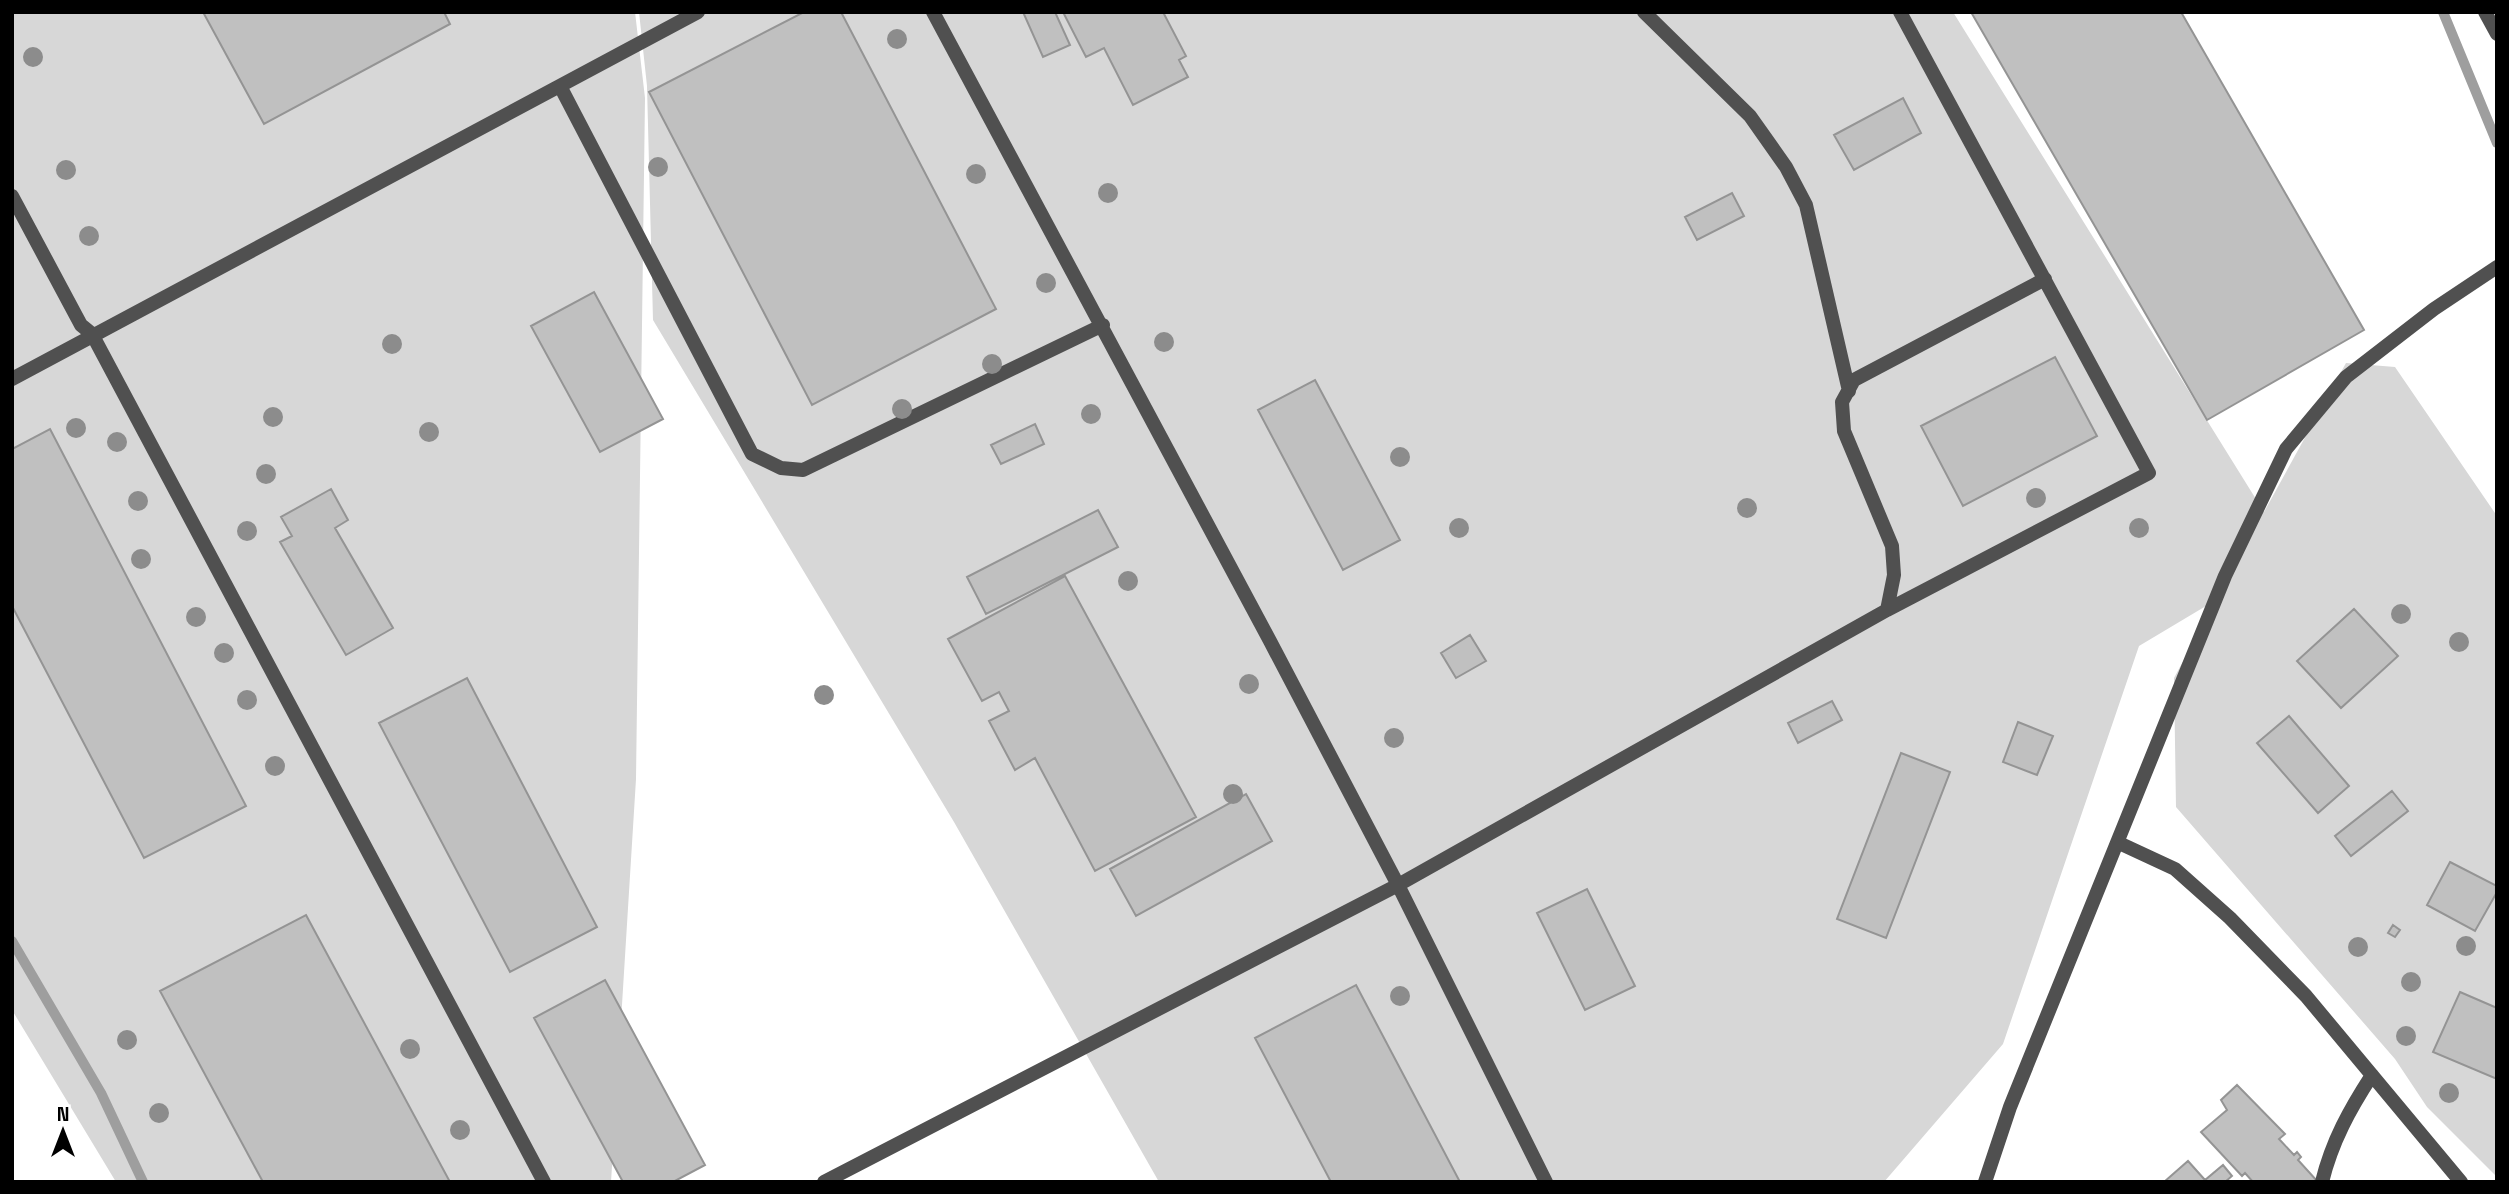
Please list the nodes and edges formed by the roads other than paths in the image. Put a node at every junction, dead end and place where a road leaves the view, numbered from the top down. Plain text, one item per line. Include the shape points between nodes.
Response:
1 (698, 12) edge
2 (933, 12) edge
3 (1644, 12) edge
4 (1900, 12) edge
5 (2485, 12) edge
6 (2497, 34) edge
7 (560, 86) junction
8 (12, 196) edge
9 (2497, 267) edge
10 (2045, 279) junction
11 (1103, 324) junction
12 (92, 334) junction
13 (12, 379) edge
14 (1849, 391) junction
15 (1887, 611) junction
16 (2119, 842) junction
17 (1398, 885) junction
18 (2372, 1074) junction
19 (544, 1182) edge
20 (824, 1182) edge
21 (1546, 1182) edge
22 (1986, 1182) edge
23 (2322, 1182) edge
24 (2461, 1182) edge

1 - 7 street
2 - 11 street
3 - 14 street via 1750,116 1796,186 1818,250
4 - 10 street
5 - 6 street
7 - 11 street via 752,454 781,467 803,470
7 - 12 street
8 - 12 street via 81,325
9 - 16 street via 2346,377 2286,449 2225,576
10 - 14 street via 1854,380
10 - 15 street via 2150,472
11 - 17 street
12 - 13 street
12 - 19 street
14 - 15 street via 1842,402 1844,430 1892,546 1894,575
15 - 17 street
16 - 18 street via 2175,870 2230,918 2306,996
16 - 22 street via 2010,1107
17 - 20 street
17 - 21 street
18 - 23 street via 2335,1138
18 - 24 street

